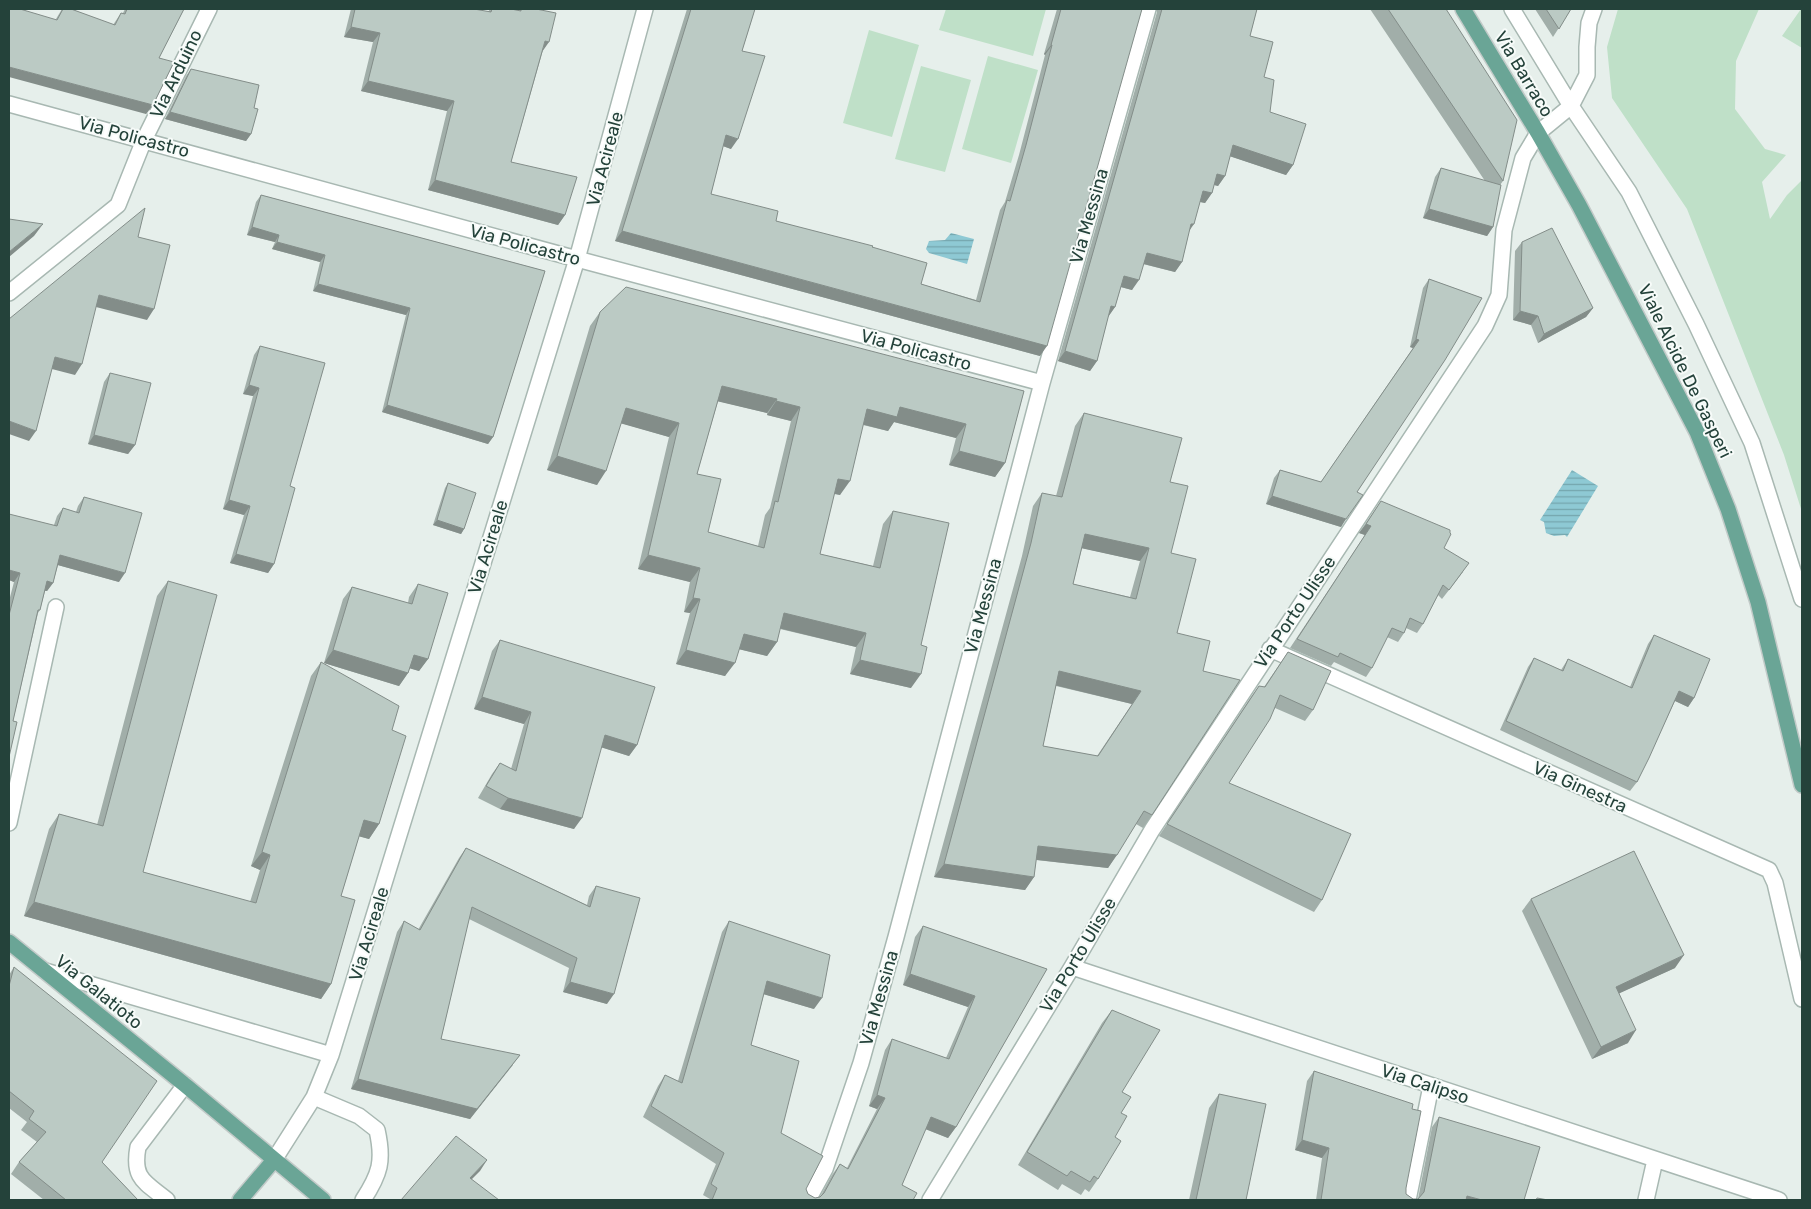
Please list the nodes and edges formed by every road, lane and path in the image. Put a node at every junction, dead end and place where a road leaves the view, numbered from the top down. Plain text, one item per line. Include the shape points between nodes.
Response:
1 (209, 9) edge
2 (645, 9) edge
3 (1148, 9) edge
4 (1463, 9) edge
5 (1512, 9) edge
6 (1594, 9) edge
7 (9, 104) edge
8 (1571, 106) junction
9 (1538, 133) junction
10 (144, 140) junction
11 (577, 260) junction
12 (9, 293) edge
13 (1042, 383) junction
14 (1802, 600) edge
15 (56, 607) dead end
16 (1270, 649) junction
17 (1802, 785) edge
18 (9, 823) edge
19 (9, 942) edge
20 (1800, 967) edge
21 (1072, 968) junction
22 (41, 970) junction
23 (1802, 999) edge
24 (331, 1055) junction
25 (186, 1085) junction
26 (1431, 1086) junction
27 (314, 1097) junction
28 (274, 1160) junction
29 (1655, 1160) junction
30 (167, 1200) edge
31 (240, 1200) edge
32 (323, 1200) edge
33 (363, 1200) edge
34 (808, 1200) edge
35 (930, 1200) edge
36 (1408, 1200) edge
37 (1646, 1200) edge
38 (1779, 1200) edge

1 - 10 street, Via Arduino
2 - 11 street, Via Acireale
3 - 13 street, Via Messina
4 - 9 main road, Via Barraco
5 - 8 street, Via Barraco
6 - 8 street, Via Porto Ulisse via 1589,23 1587,76
7 - 10 street, Via Policastro
8 - 9 street, Via Porto Ulisse
8 - 14 street, Viale Alcide De Gasperi via 1629,192 1752,443
9 - 16 street, Via Porto Ulisse via 1522,158 1504,230 1499,295 1485,326
9 - 17 main road, Viale Alcide De Gasperi via 1697,432 1728,509 1758,602
10 - 11 street, Via Policastro
10 - 12 street, Via Arduino via 118,205
11 - 13 street, Via Policastro
11 - 24 street, Via Acireale
13 - 34 street, Via Messina via 861,1064 825,1169
15 - 18 street
16 - 20 street, Via Ginestra via 1769,870
16 - 21 street, Via Porto Ulisse via 1152,830
19 - 22 main road, Via Galatioto
20 - 23 street, Via Ginestra
21 - 26 street, Via Calipso
21 - 35 street, Via Porto Ulisse
22 - 24 street
22 - 25 main road, Via Galatioto
24 - 27 street, Via Acireale
25 - 28 main road, Via Galatioto
25 - 30 street via 138,1147 136,1156 137,1172
26 - 29 street, Via Calipso
26 - 36 street
27 - 28 street, Via Acireale
27 - 33 street via 359,1116 377,1130 380,1162 376,1181
28 - 31 main road
28 - 32 main road, Via Galatioto
29 - 37 street
29 - 38 street, Via Calipso

